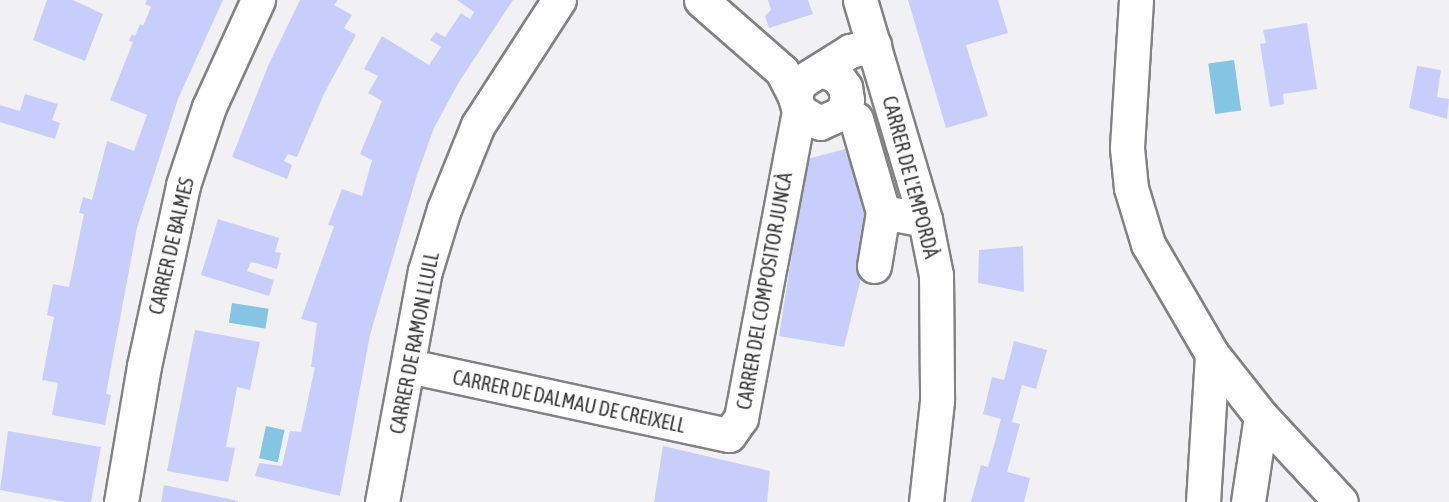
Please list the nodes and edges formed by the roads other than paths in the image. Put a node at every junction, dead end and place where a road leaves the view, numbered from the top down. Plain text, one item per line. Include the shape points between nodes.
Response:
1 (258, 0) edge
2 (559, 0) edge
3 (701, 0) edge
4 (860, 0) edge
5 (1136, 0) edge
6 (874, 45) junction
7 (801, 98) junction
8 (892, 108) junction
9 (849, 116) junction
10 (884, 212) junction
11 (925, 220) junction
12 (874, 266) dead end
13 (1212, 354) junction
14 (409, 366) junction
15 (1261, 416) junction
16 (729, 435) joint
17 (121, 502) edge
18 (382, 502) edge
19 (926, 502) edge
20 (1203, 502) edge
21 (1248, 502) edge
22 (1341, 502) edge

1 - 17 street, CARRER DE BALMES via 209,107 183,185 144,366
2 - 14 street, CARRER DE RAMON LLULL via 478,125 425,270
3 - 7 street
4 - 6 street, CARRER DE L'EMPORDÀ
5 - 13 street via 1127,148 1131,188 1148,244
6 - 7 street via 850,51
6 - 8 street, CARRER DE L'EMPORDÀ
7 - 9 street via 832,120
7 - 9 street via 837,76 845,87
7 - 16 street, CARRER DEL COMPOSITOR JUNCÀ via 741,418
8 - 9 street
8 - 11 street, CARRER DE L'EMPORDÀ
9 - 10 street
10 - 11 street
10 - 12 street
11 - 19 street, CARRER DE L'EMPORDÀ via 936,275 939,322 937,401
13 - 15 street
13 - 20 street
14 - 16 street, CARRER DE DALMAU DE CREIXELL
14 - 18 street, CARRER DE RAMON LLULL
15 - 21 street
15 - 22 street

